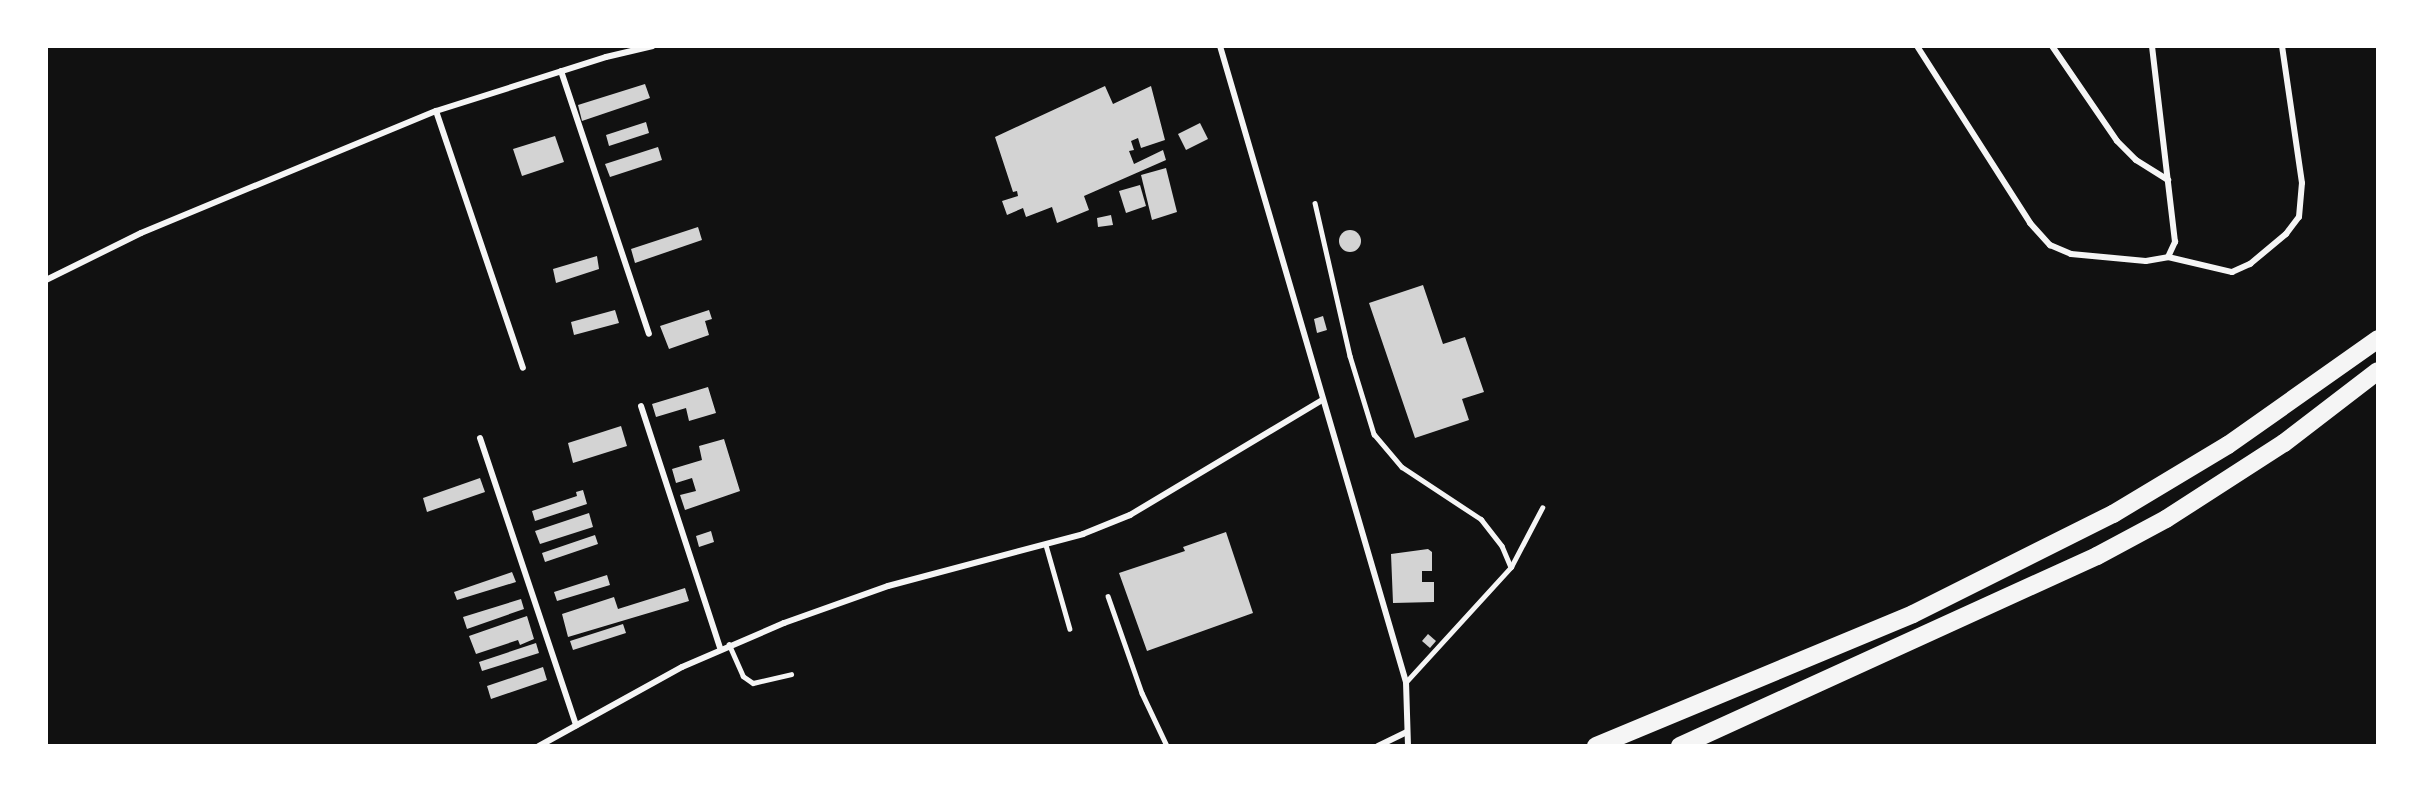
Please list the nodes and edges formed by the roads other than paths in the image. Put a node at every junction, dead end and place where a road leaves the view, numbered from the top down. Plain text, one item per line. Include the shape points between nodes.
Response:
1 (653, 46) edge
2 (1220, 46) edge
3 (1917, 46) edge
4 (2052, 46) edge
5 (2152, 46) edge
6 (2282, 46) edge
7 (561, 70) junction
8 (436, 111) junction
9 (2168, 180) junction
10 (1315, 203) dead end
11 (2168, 257) junction
12 (46, 280) edge
13 (649, 334) dead end
14 (2378, 339) edge
15 (523, 368) dead end
16 (2378, 371) edge
17 (1322, 400) junction
18 (641, 406) dead end
19 (480, 438) dead end
20 (1542, 508) dead end
21 (1046, 545) junction
22 (1511, 567) junction
23 (1108, 596) dead end
24 (1070, 629) dead end
25 (729, 644) junction
26 (720, 648) junction
27 (791, 674) dead end
28 (1406, 682) junction
29 (576, 725) junction
30 (1407, 732) junction
31 (539, 746) edge
32 (1167, 746) edge
33 (1378, 746) edge
34 (1408, 746) edge
35 (1596, 746) edge
36 (1680, 746) edge

1 - 7 street
2 - 17 street
3 - 11 street via 2030,223 2050,246 2111,261
4 - 9 street via 2117,141 2136,160
5 - 9 street
6 - 11 street via 2302,183 2299,217 2286,234 2250,264 2232,272
7 - 8 street
7 - 13 street
8 - 12 street via 141,233
8 - 15 street
9 - 11 street via 2175,242
10 - 22 lane via 1350,356 1374,434 1402,467 1481,519 1502,546
14 - 35 highway via 2228,445 2113,514 1913,614
16 - 36 highway via 2284,443 2097,556
17 - 21 street via 1176,491 1130,515
17 - 28 street
18 - 26 street
19 - 29 street
20 - 22 lane
21 - 24 lane
21 - 25 street via 888,586
22 - 28 lane
23 - 32 lane via 1142,693
25 - 26 street
25 - 27 lane via 743,676 753,683
26 - 29 street
28 - 30 street
29 - 31 street
30 - 33 street
30 - 34 street

